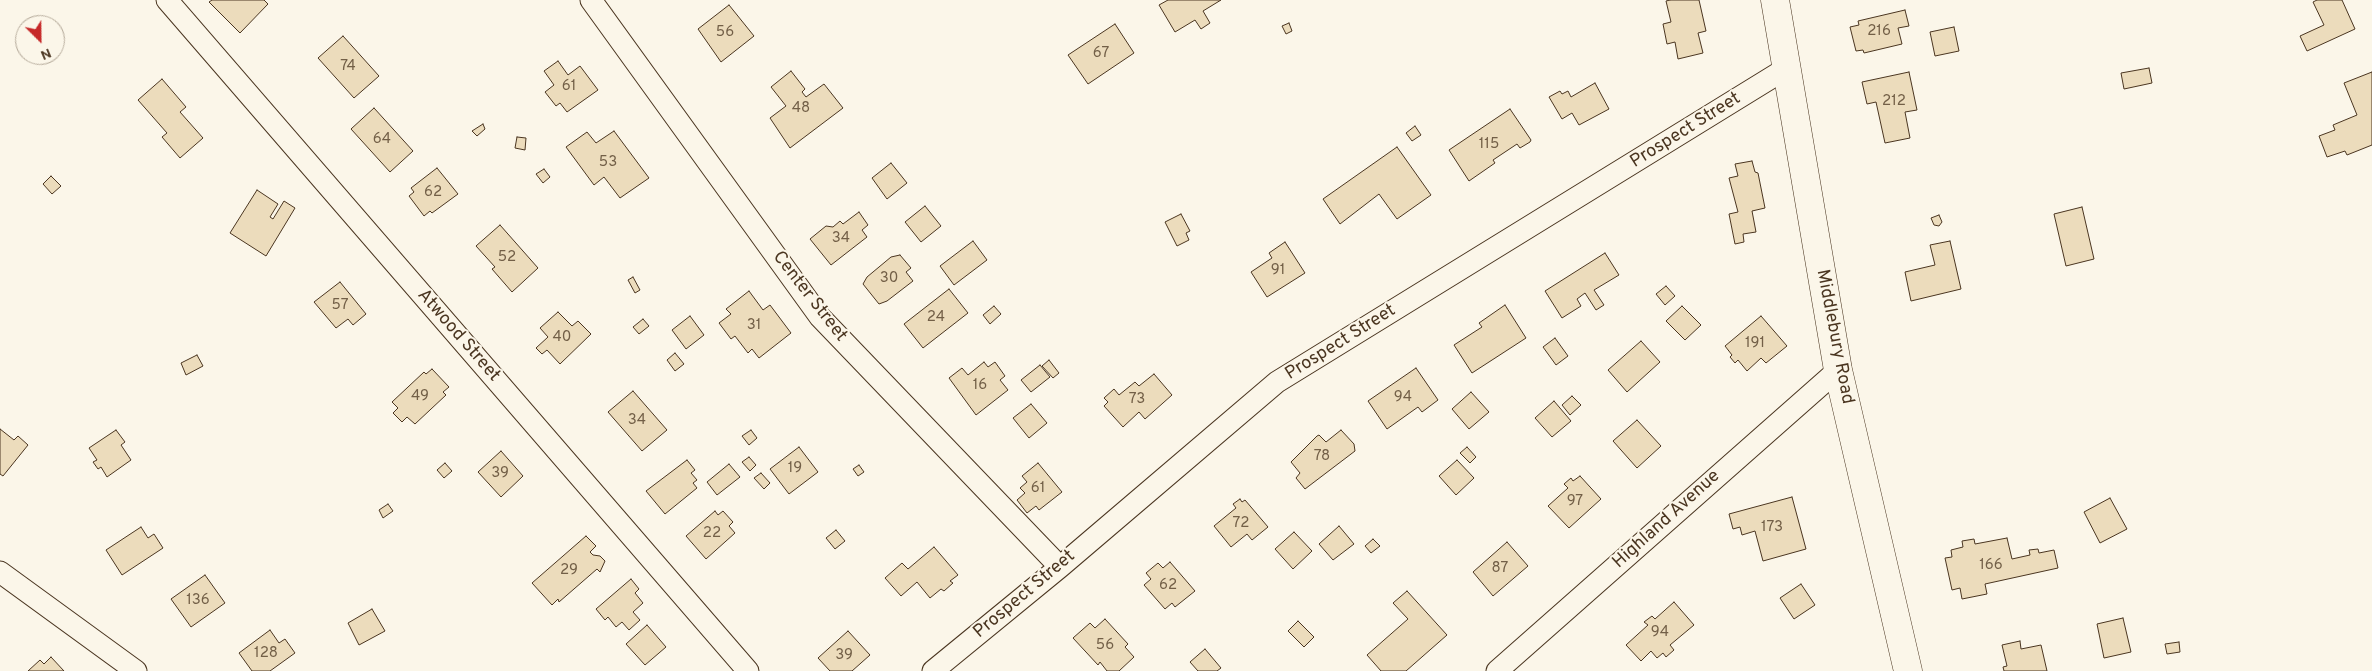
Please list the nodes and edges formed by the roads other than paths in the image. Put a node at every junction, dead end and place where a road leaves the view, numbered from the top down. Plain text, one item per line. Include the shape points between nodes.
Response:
1 (167, 0) edge
2 (591, 0) edge
3 (1776, 0) edge
4 (1787, 68) junction
5 (1838, 370) junction
6 (1060, 567) junction
7 (0, 572) edge
8 (136, 671) edge
9 (748, 671) edge
10 (933, 671) edge
11 (1497, 671) edge
12 (1908, 671) edge

1 - 9 street, Atwood Street
2 - 6 street, Center Street via 820,317
3 - 4 street, Middlebury Road
4 - 5 street, Middlebury Road
4 - 6 street, Prospect Street via 1277,382
5 - 11 street, Highland Avenue
5 - 12 street, Middlebury Road
6 - 10 street, Prospect Street
7 - 8 street

